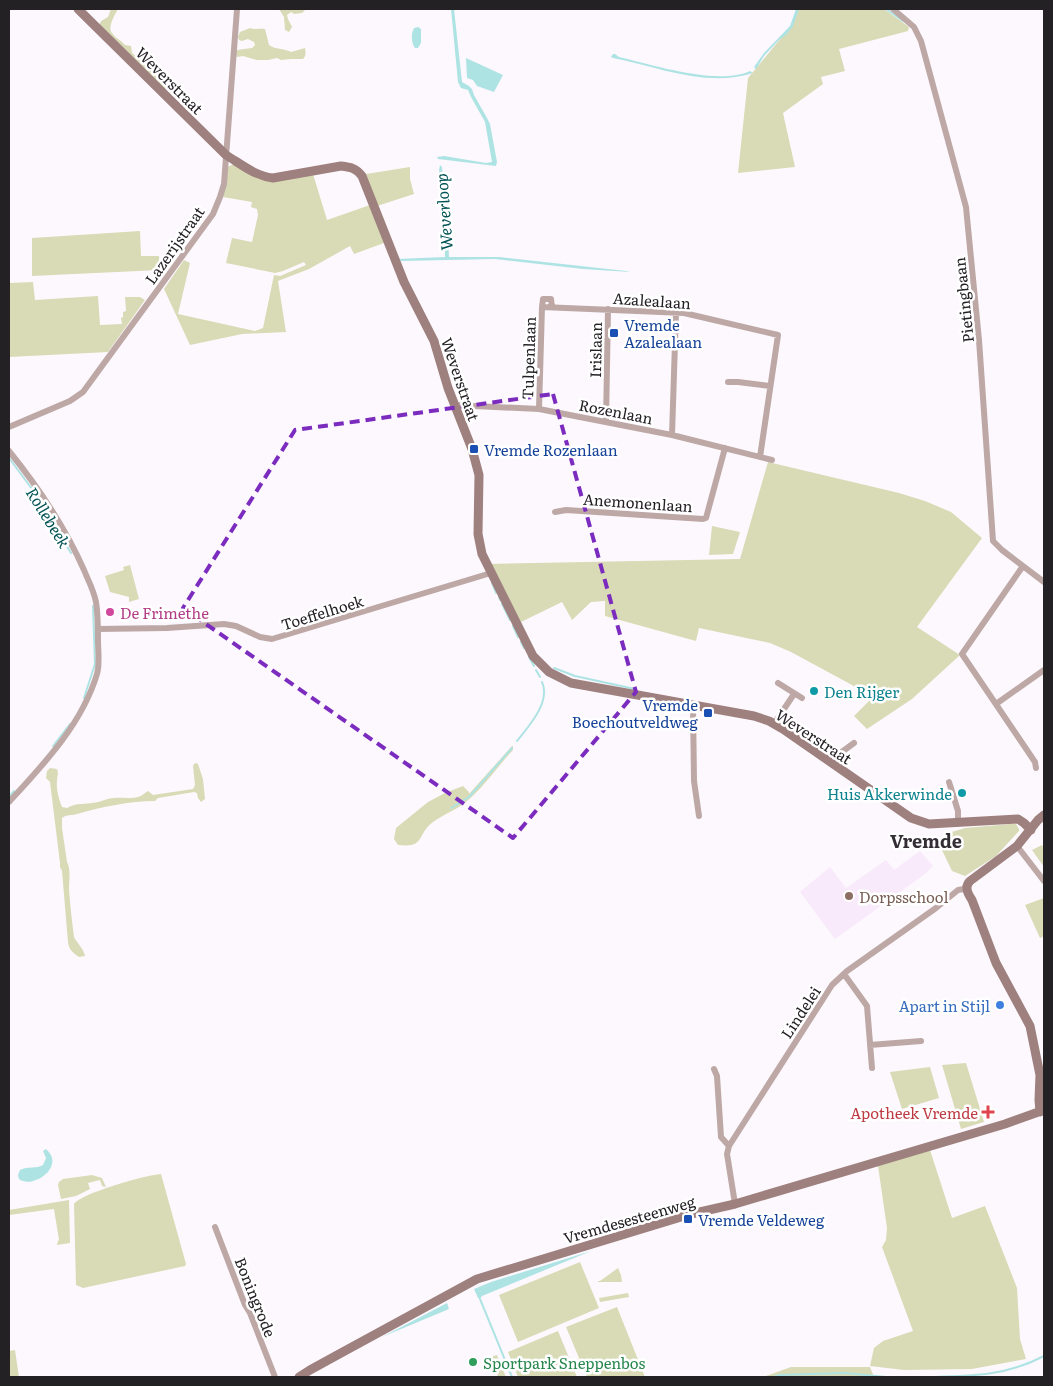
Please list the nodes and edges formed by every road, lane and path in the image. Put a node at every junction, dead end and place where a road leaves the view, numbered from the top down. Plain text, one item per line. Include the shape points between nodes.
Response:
1 (78, 9) edge
2 (237, 9) edge
3 (892, 9) edge
4 (226, 155) junction
5 (542, 307) joint
6 (608, 310) junction
7 (676, 312) junction
8 (728, 382) dead end
9 (770, 386) junction
10 (454, 405) junction
11 (539, 409) junction
12 (606, 422) junction
13 (9, 427) edge
14 (672, 435) junction
15 (725, 448) junction
16 (9, 451) edge
17 (760, 457) junction
18 (772, 460) dead end
19 (555, 512) dead end
20 (1023, 566) junction
21 (491, 574) junction
22 (1044, 582) edge
23 (98, 629) junction
24 (1044, 670) edge
25 (778, 683) dead end
26 (794, 694) junction
27 (802, 698) dead end
28 (693, 704) junction
29 (996, 704) junction
30 (774, 724) junction
31 (854, 743) dead end
32 (831, 762) junction
33 (1036, 768) dead end
34 (949, 782) dead end
35 (9, 802) edge
36 (1044, 815) edge
37 (699, 816) dead end
38 (958, 823) junction
39 (1031, 830) junction
40 (1017, 846) junction
41 (1044, 881) edge
42 (967, 884) junction
43 (844, 974) junction
44 (922, 1041) dead end
45 (870, 1045) junction
46 (872, 1068) dead end
47 (714, 1069) dead end
48 (1042, 1111) edge
49 (729, 1146) junction
50 (735, 1204) junction
51 (215, 1227) dead end
52 (275, 1377) edge
53 (299, 1377) edge

1 - 4 street, Weverstraat
2 - 4 street, Lazerijstraat
3 - 20 street, Pietingbaan via 914,27 921,41 966,207 993,541
4 - 10 street, Weverstraat via 264,177 341,166 358,171 404,282 434,341
4 - 13 street, Lazerijstraat via 224,184 213,214 83,392 70,401
5 - 6 street, Azalealaan via 543,299 551,299 552,308
5 - 11 street, Tulpenlaan
6 - 7 street, Azalealaan
6 - 12 street, Irislaan
7 - 9 street, Azalealaan via 778,334
7 - 14 street
8 - 9 street
9 - 17 street
10 - 11 street, Rozenlaan
10 - 21 street, Weverstraat via 479,475 479,544
11 - 12 street, Rozenlaan
12 - 14 street, Rozenlaan
14 - 15 street, Rozenlaan
15 - 17 street, Rozenlaan
15 - 19 street, Anemonenlaan via 708,515 703,519 566,510
16 - 23 street via 30,476 77,554 96,601
17 - 18 street, Rozenlaan
20 - 22 street, Pietingbaan
20 - 29 street via 962,654
21 - 23 street, Toeffelhoek via 272,639 224,624
21 - 28 street, Weverstraat via 533,656 549,672 571,682
23 - 35 street via 98,672 86,703 73,726
24 - 29 street
25 - 26 street
26 - 27 street
26 - 30 street
28 - 30 street, Weverstraat via 754,716
28 - 37 street via 694,781
29 - 33 street
30 - 32 street, Weverstraat
31 - 32 street
32 - 38 street, Weverstraat via 911,818 929,824
34 - 38 street via 958,810
36 - 39 street
38 - 39 street via 1018,819
39 - 40 street
40 - 41 street
40 - 42 street
42 - 43 street, Lindelei
42 - 48 street via 967,892 996,963 1030,1026 1040,1075 1038,1100
43 - 45 street via 867,1006
43 - 49 street, Lindelei via 832,985
44 - 45 street
45 - 46 street
47 - 49 street via 722,1137
48 - 50 street, Vremdesesteenweg
49 - 50 street via 727,1154
50 - 53 street, Vremdesesteenweg via 691,1214 477,1280
51 - 52 street, Boningrode

